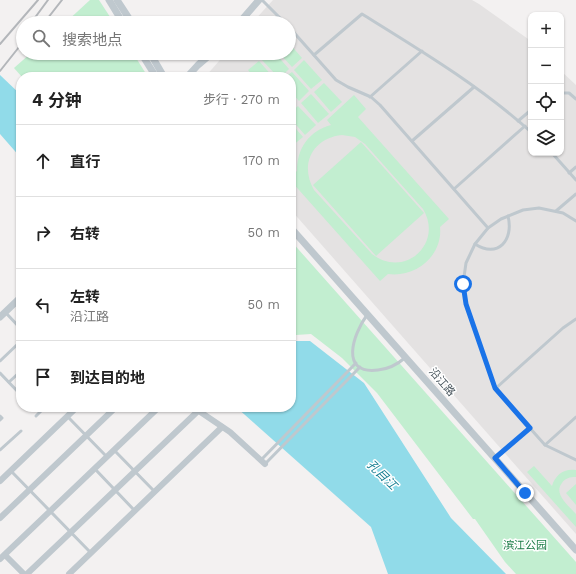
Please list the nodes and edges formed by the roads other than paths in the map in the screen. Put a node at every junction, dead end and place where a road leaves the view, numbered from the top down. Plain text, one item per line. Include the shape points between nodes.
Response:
1 (109, 0) edge
2 (118, 0) edge
3 (260, 0) edge
4 (119, 16) edge
5 (128, 16) edge
6 (245, 16) edge
7 (277, 16) edge
8 (296, 35) edge
9 (422, 51) junction
10 (314, 55) junction
11 (146, 60) edge
12 (154, 60) edge
13 (204, 60) edge
14 (153, 72) edge
15 (161, 72) edge
16 (192, 72) edge
17 (474, 87) junction
18 (564, 93) edge
19 (370, 97) junction
20 (576, 99) edge
21 (528, 113) edge
22 (518, 121) junction
23 (525, 126) junction
24 (528, 129) edge
25 (412, 141) junction
26 (555, 156) edge
27 (576, 167) edge
28 (569, 173) junction
29 (576, 180) edge
30 (454, 189) junction
31 (576, 194) edge
32 (556, 211) junction
33 (508, 216) junction
34 (576, 221) edge
35 (488, 228) junction
36 (296, 234) edge
37 (475, 244) junction
38 (16, 301) edge
39 (2, 314) edge
40 (368, 314) junction
41 (576, 319) edge
42 (16, 325) edge
43 (16, 346) edge
44 (406, 357) junction
45 (0, 361) edge
46 (356, 363) junction
47 (360, 367) junction
48 (0, 373) edge
49 (16, 376) edge
50 (9, 382) junction
51 (495, 388) junction
52 (16, 389) edge
53 (40, 412) edge
54 (72, 412) edge
55 (111, 412) edge
56 (154, 412) edge
57 (193, 412) edge
58 (200, 412) edge
59 (0, 416) edge
60 (36, 416) dead end
61 (68, 416) junction
62 (576, 416) edge
63 (0, 420) edge
64 (222, 427) junction
65 (530, 428) junction
66 (20, 431) dead end
67 (86, 436) junction
68 (545, 445) junction
69 (0, 450) edge
70 (114, 450) junction
71 (107, 457) junction
72 (495, 458) junction
73 (576, 460) edge
74 (263, 462) junction
75 (95, 469) junction
76 (11, 470) junction
77 (135, 471) junction
78 (0, 481) edge
79 (30, 490) junction
80 (115, 490) junction
81 (155, 492) junction
82 (135, 510) junction
83 (50, 511) junction
84 (0, 518) edge
85 (71, 532) junction
86 (576, 550) edge
87 (91, 553) junction
88 (2, 556) edge
89 (24, 574) edge
90 (28, 574) edge
91 (69, 574) edge

1 - 4 street
2 - 5 street
3 - 6 street
3 - 7 lane
8 - 10 lane
9 - 10 lane via 362,14
9 - 17 lane
9 - 19 lane
10 - 19 lane via 340,82
11 - 14 street
12 - 15 street
13 - 16 street
17 - 22 lane
17 - 25 lane
18 - 20 lane via 569,93
19 - 25 lane
21 - 22 lane
22 - 23 lane
23 - 24 lane
23 - 30 lane
25 - 30 lane
26 - 28 lane
27 - 28 lane
28 - 29 lane
30 - 35 lane
31 - 32 lane
32 - 33 lane via 531,209
32 - 34 lane
33 - 35 lane
33 - 37 lane via 510,231 503,244 491,250
35 - 37 lane
36 - 40 street, 沿江路
37 - 51 lane via 466,263 464,294
38 - 39 street
39 - 42 lane
40 - 44 street, 沿江路
40 - 46 lane via 354,339 353,353
41 - 51 lane
43 - 45 lane
44 - 47 lane via 394,366 381,370
44 - 72 street, 沿江路
46 - 47 lane
46 - 74 lane via 270,451
47 - 74 lane via 274,455
48 - 50 lane
49 - 50 lane
50 - 52 lane
51 - 65 lane
53 - 60 lane
54 - 61 street
55 - 67 street
56 - 70 street
57 - 77 street
58 - 64 street
59 - 63 lane
61 - 67 lane
61 - 76 street
62 - 68 lane
64 - 74 street
64 - 81 street
65 - 68 lane
65 - 72 lane
66 - 69 lane
67 - 71 lane
67 - 79 street
68 - 73 lane
70 - 71 street
70 - 77 lane
71 - 75 street
72 - 86 street, 沿江路
75 - 80 lane
75 - 83 street
76 - 78 street
76 - 79 lane
77 - 80 street
77 - 81 lane
79 - 83 lane
79 - 84 street
80 - 82 lane
80 - 85 street
81 - 82 street
82 - 87 street
83 - 85 lane
83 - 88 street
85 - 87 lane
85 - 90 street
87 - 91 street
88 - 89 street

